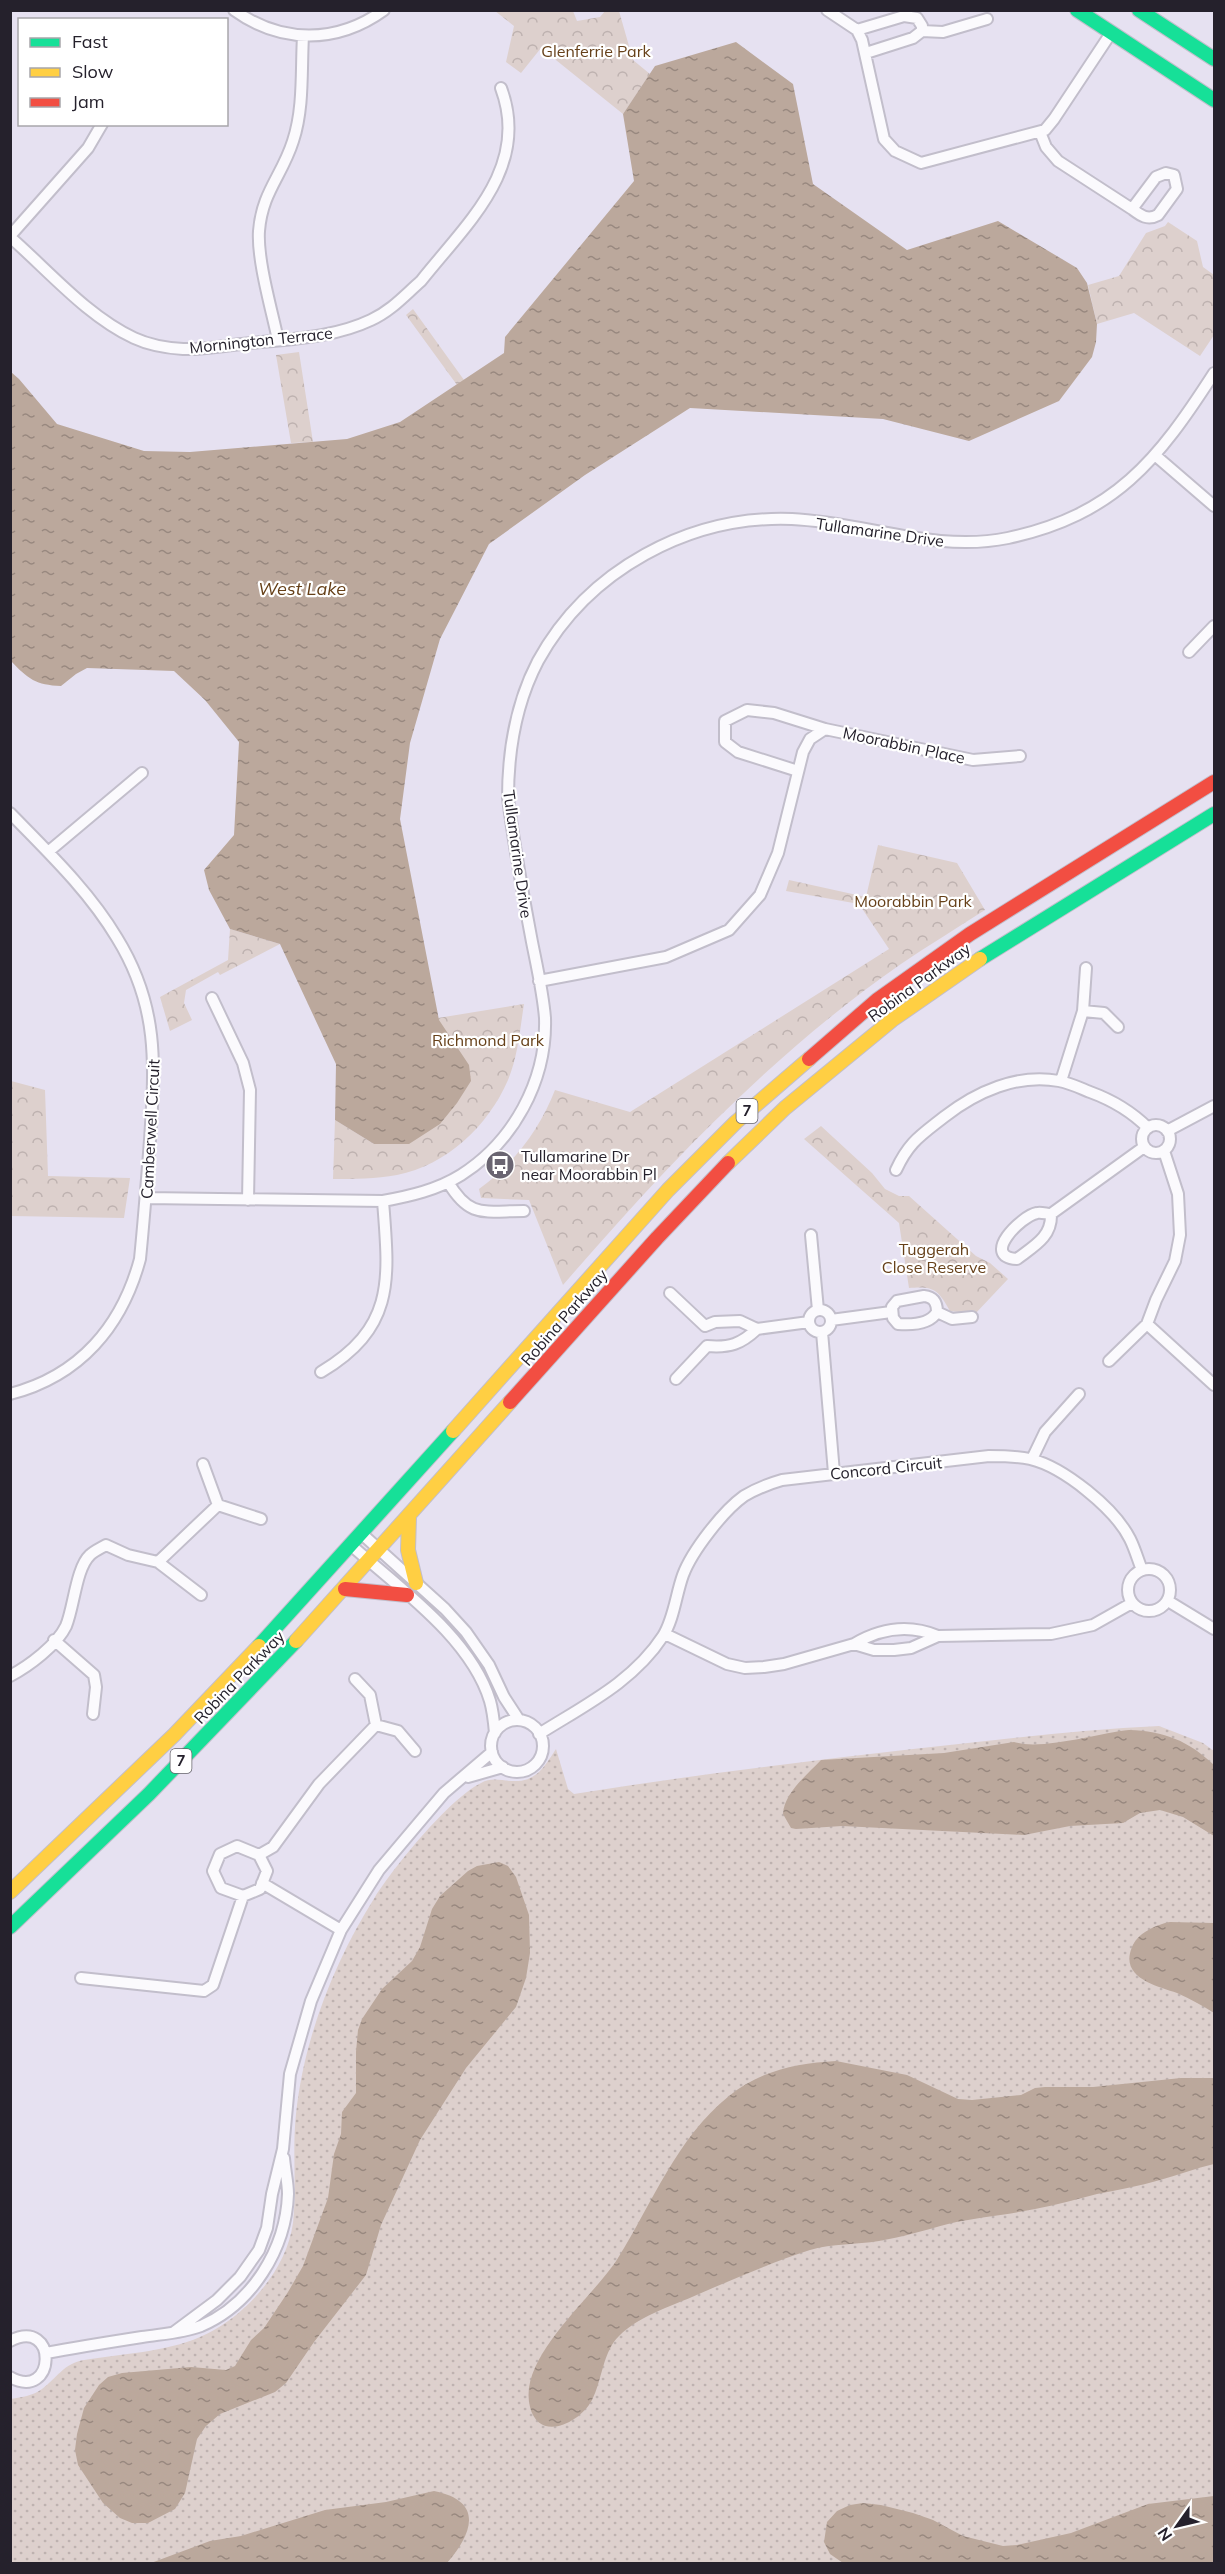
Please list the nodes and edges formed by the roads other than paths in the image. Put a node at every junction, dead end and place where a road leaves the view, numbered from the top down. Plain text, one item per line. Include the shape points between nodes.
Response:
1 (234, 10) edge
2 (384, 10) edge
3 (827, 10) edge
4 (1077, 10) edge
5 (1140, 10) edge
6 (987, 19) dead end
7 (857, 30) junction
8 (922, 31) junction
9 (1111, 33) junction
10 (303, 36) junction
11 (866, 53) junction
12 (1215, 59) edge
13 (501, 88) dead end
14 (1215, 100) edge
15 (101, 126) edge
16 (1040, 132) junction
17 (1132, 209) junction
18 (10, 237) edge
19 (278, 340) junction
20 (1215, 373) edge
21 (1156, 456) junction
22 (1215, 506) edge
23 (1215, 626) edge
24 (1189, 652) dead end
25 (825, 729) junction
26 (1020, 756) dead end
27 (798, 771) junction
28 (142, 773) dead end
29 (1215, 782) edge
30 (10, 813) edge
31 (1215, 814) edge
32 (48, 852) junction
33 (1086, 968) dead end
34 (539, 981) junction
35 (212, 998) dead end
36 (1083, 1011) junction
37 (1118, 1028) dead end
38 (1061, 1081) junction
39 (1215, 1106) edge
40 (1148, 1128) junction
41 (1167, 1131) junction
42 (1144, 1147) junction
43 (1164, 1151) junction
44 (896, 1170) dead end
45 (448, 1182) junction
46 (146, 1198) junction
47 (248, 1200) junction
48 (383, 1201) junction
49 (524, 1211) dead end
50 (1048, 1214) junction
51 (811, 1235) dead end
52 (670, 1293) dead end
53 (818, 1310) junction
54 (891, 1312) junction
55 (937, 1312) junction
56 (972, 1317) dead end
57 (831, 1320) junction
58 (809, 1322) junction
59 (1147, 1324) junction
60 (705, 1326) junction
61 (758, 1329) junction
62 (822, 1332) junction
63 (707, 1346) junction
64 (1109, 1361) dead end
65 (321, 1372) dead end
66 (676, 1379) dead end
67 (1215, 1385) edge
68 (10, 1394) edge
69 (1079, 1394) dead end
70 (1032, 1459) junction
71 (203, 1464) dead end
72 (834, 1473) junction
73 (218, 1505) junction
74 (409, 1517) junction
75 (261, 1519) dead end
76 (362, 1534) junction
77 (352, 1546) junction
78 (379, 1551) junction
79 (158, 1562) junction
80 (369, 1562) junction
81 (1142, 1570) junction
82 (416, 1583) junction
83 (345, 1589) junction
84 (201, 1595) dead end
85 (407, 1595) junction
86 (1168, 1601) junction
87 (1132, 1603) junction
88 (1215, 1629) edge
89 (665, 1634) junction
90 (938, 1636) junction
91 (54, 1640) junction
92 (854, 1644) junction
93 (10, 1676) edge
94 (355, 1679) dead end
95 (93, 1714) dead end
96 (519, 1720) junction
97 (376, 1725) junction
98 (495, 1733) junction
99 (539, 1734) junction
100 (415, 1751) dead end
101 (492, 1752) junction
102 (503, 1767) junction
103 (462, 1779) junction
104 (259, 1855) junction
105 (262, 1883) junction
106 (10, 1892) edge
107 (243, 1896) junction
108 (10, 1928) edge
109 (341, 1930) junction
110 (81, 1978) dead end
111 (283, 2149) junction
112 (174, 2332) junction
113 (10, 2340) edge
114 (46, 2352) junction
115 (11, 2378) edge

1 - 10 street via 266,29
2 - 10 street via 327,36
3 - 7 street
4 - 9 main road
5 - 12 main road
6 - 8 street via 943,32
7 - 8 street via 908,15 917,18
7 - 11 street
8 - 11 street via 913,38
9 - 14 main road
9 - 16 street via 1052,123
10 - 19 street via 295,134 266,195 259,232
11 - 16 street via 884,139 914,162 930,163
13 - 19 street, Mornington Terrace via 508,112 509,148 500,176 482,205 421,281 371,321 334,333
15 - 18 street via 88,148
16 - 17 street via 1058,161
17 - 17 street via 1143,217 1158,215 1177,189 1174,175 1161,173 1156,177
18 - 19 street, Mornington Terrace via 98,315 136,339 186,349
20 - 21 street, Tullamarine Drive
21 - 22 street
21 - 34 street, Tullamarine Drive via 1103,501 1062,521 1006,538 949,542 793,519 736,522 693,532 643,554 592,592 538,662 512,738 508,772 512,835
23 - 24 street
25 - 26 street, Moorabbin Place via 973,760
25 - 27 street, Moorabbin Place via 810,740
25 - 27 street, Moorabbin Place via 774,713 747,710 725,721 725,742 738,752
27 - 34 street, Moorabbin Place via 778,853 760,895 729,930 666,957
28 - 32 street
29 - 76 main road, Robina Parkway / 7 via 970,933 877,1000 772,1089 668,1190
30 - 32 street, Camberwell Circuit
31 - 74 main road, Robina Parkway / 7 via 983,957 892,1020 785,1108 665,1229
32 - 46 street, Camberwell Circuit via 106,920 128,957 145,998 154,1048
33 - 36 street
34 - 45 street, Tullamarine Drive via 544,1040 532,1089 522,1111 495,1147
35 - 47 street via 243,1063 250,1090
36 - 37 street via 1104,1013
36 - 38 street
38 - 40 street via 1112,1100
38 - 44 street via 1018,1082 977,1094 915,1140
39 - 41 street
40 - 41 street via 1158,1125
40 - 42 street via 1142,1137
41 - 43 street via 1170,1141
42 - 43 street via 1153,1153
42 - 50 street
43 - 59 street via 1178,1194 1180,1235 1175,1261
45 - 48 street, Tullamarine Drive via 416,1195
45 - 49 street via 459,1201 472,1209
46 - 47 street, Tullamarine Drive
46 - 68 street, Camberwell Circuit via 140,1259 134,1282 115,1320 75,1362 46,1381
47 - 48 street, Tullamarine Drive
48 - 65 street via 386,1274 380,1312 358,1344
50 - 50 street via 1050,1230 1040,1241 1017,1259 1006,1255 1005,1237 1036,1213
51 - 53 street
52 - 60 street
53 - 57 street via 827,1312
53 - 58 street via 811,1314
54 - 55 street via 898,1323 907,1324 930,1320
54 - 55 street via 897,1301 924,1296 934,1299
54 - 57 street
55 - 56 street via 952,1319
57 - 62 street via 829,1328
58 - 61 street
58 - 62 street via 814,1330
59 - 64 street
59 - 67 street
60 - 61 street via 741,1321
60 - 63 street
61 - 63 street via 743,1342
62 - 72 street
63 - 66 street
69 - 70 street via 1044,1432
70 - 72 street, Concord Circuit via 989,1456
70 - 81 street, Concord Circuit via 1070,1479 1116,1518
71 - 73 street
72 - 89 street, Concord Circuit via 782,1480 742,1497 708,1534 684,1573
73 - 75 street
73 - 79 street
74 - 78 main road, Robina Parkway / 7
74 - 82 main road via 408,1550
76 - 77 main road, Robina Parkway / 7
76 - 78 street
77 - 80 street
77 - 106 main road, Robina Parkway / 7 via 174,1735
78 - 80 main road, Robina Parkway / 7
78 - 82 street
79 - 84 street
79 - 91 street via 106,1545 89,1555 65,1628
80 - 83 main road, Robina Parkway / 7
80 - 85 street
81 - 86 street via 1151,1568 1166,1576 1170,1584
81 - 87 street via 1130,1580
82 - 96 street via 478,1648
83 - 85 main road via 363,1589 392,1597
83 - 108 main road, Robina Parkway / 7 via 149,1794
85 - 98 street via 466,1655 484,1684
86 - 87 street via 1150,1612
86 - 88 street
87 - 90 street via 1093,1625 1051,1634
89 - 92 street via 708,1657 745,1668 784,1664
89 - 99 street, Concord Circuit via 633,1674
90 - 92 street via 911,1648 894,1650
90 - 92 street via 925,1630 889,1629
91 - 93 street via 38,1658
91 - 95 street via 94,1675
94 - 97 street via 370,1695
96 - 98 street via 504,1723
96 - 99 street via 530,1724
97 - 100 street via 398,1731
97 - 104 street via 320,1784 273,1847
98 - 101 street
99 - 102 street via 543,1747 534,1765 516,1772
101 - 102 street
101 - 103 street
102 - 103 street
103 - 109 street via 444,1792 379,1870
104 - 105 street via 267,1871
104 - 107 street via 237,1846 220,1854 213,1871 221,1888
105 - 107 street via 260,1889
105 - 109 street
107 - 110 street via 213,1985 204,1991
109 - 111 street via 311,2001 290,2074
111 - 112 street via 259,2250 217,2300
111 - 112 street via 288,2194 272,2258 252,2288 226,2312 200,2326
112 - 114 street
113 - 114 street via 32,2337
114 - 115 street via 46,2366 38,2378 25,2382

